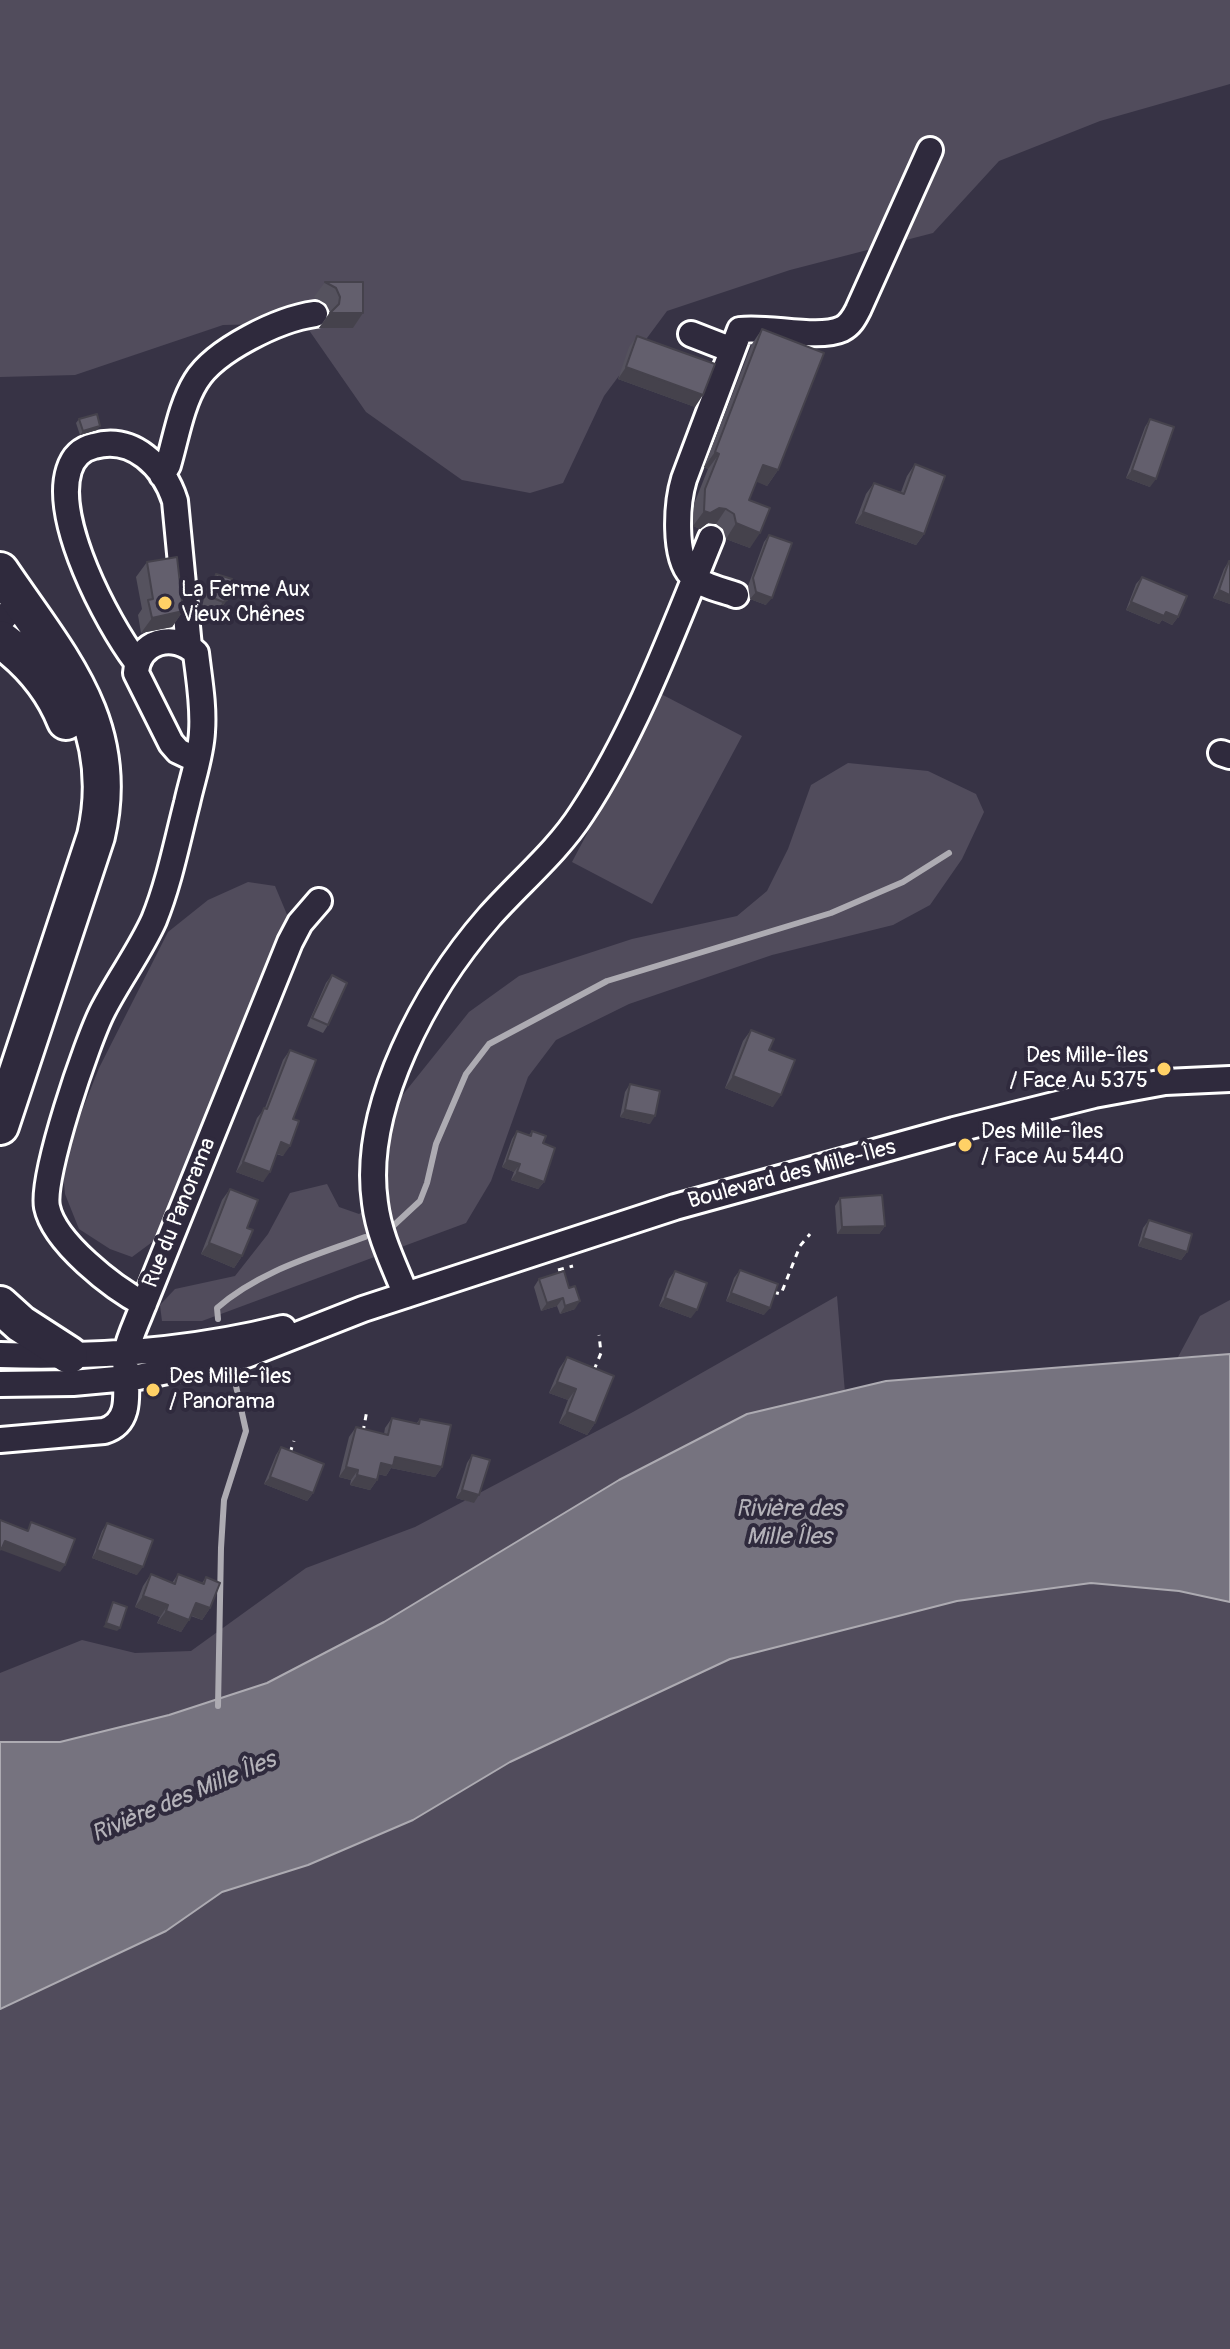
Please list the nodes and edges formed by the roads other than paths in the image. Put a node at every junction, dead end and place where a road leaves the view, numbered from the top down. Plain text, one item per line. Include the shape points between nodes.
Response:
1 (930, 150) dead end
2 (315, 314) dead end
3 (691, 334) dead end
4 (732, 350) junction
5 (162, 475) junction
6 (711, 538) dead end
7 (0, 571) edge
8 (694, 579) junction
9 (736, 595) dead end
10 (10, 612) edge
11 (0, 639) edge
12 (189, 647) junction
13 (136, 661) junction
14 (197, 760) junction
15 (319, 901) dead end
16 (0, 1050) edge
17 (1230, 1079) edge
18 (0, 1126) edge
19 (406, 1295) junction
20 (144, 1304) junction
21 (0, 1305) edge
22 (363, 1309) junction
23 (126, 1352) junction
24 (0, 1355) edge
25 (69, 1355) junction
26 (125, 1378) junction
27 (0, 1384) edge
28 (0, 1440) edge

1 - 4 street via 852,321 841,330 788,340 740,330
2 - 5 street via 268,329 207,367 189,395
3 - 4 street
4 - 8 street via 680,492 680,553
5 - 12 street via 175,501
5 - 13 street via 139,452 114,442 76,455 66,484 84,566 119,639
6 - 8 street
7 - 10 highway
8 - 9 street
8 - 19 street via 589,803 460,955 399,1066 377,1132 373,1170 377,1218
10 - 18 highway via 54,650 87,707 103,788 96,836
11 - 16 highway via 53,694 70,732 78,775 69,841
12 - 13 street via 166,641 151,645
12 - 14 street via 196,653 202,708
13 - 14 street via 140,683 171,743
14 - 20 street via 155,917 93,1034 47,1183 47,1207 58,1232 120,1290
15 - 20 street, Rue du Panorama via 290,942
17 - 19 street, Boulevard des Mille-Îles via 1123,1089 954,1130 634,1219
19 - 22 street, Boulevard des Mille-Îles
20 - 23 street, Rue du Panorama
21 - 25 highway
22 - 23 street, Boulevard des Mille-Îles via 240,1338
22 - 26 street, Boulevard des Mille-Îles via 246,1355
23 - 25 street, Boulevard des Mille-Îles
23 - 26 street, Rue du Panorama
24 - 25 street, Boulevard des Mille-Îles
26 - 27 street, Boulevard des Mille-Îles
26 - 28 street, Rue du Panorama via 125,1410 111,1429

